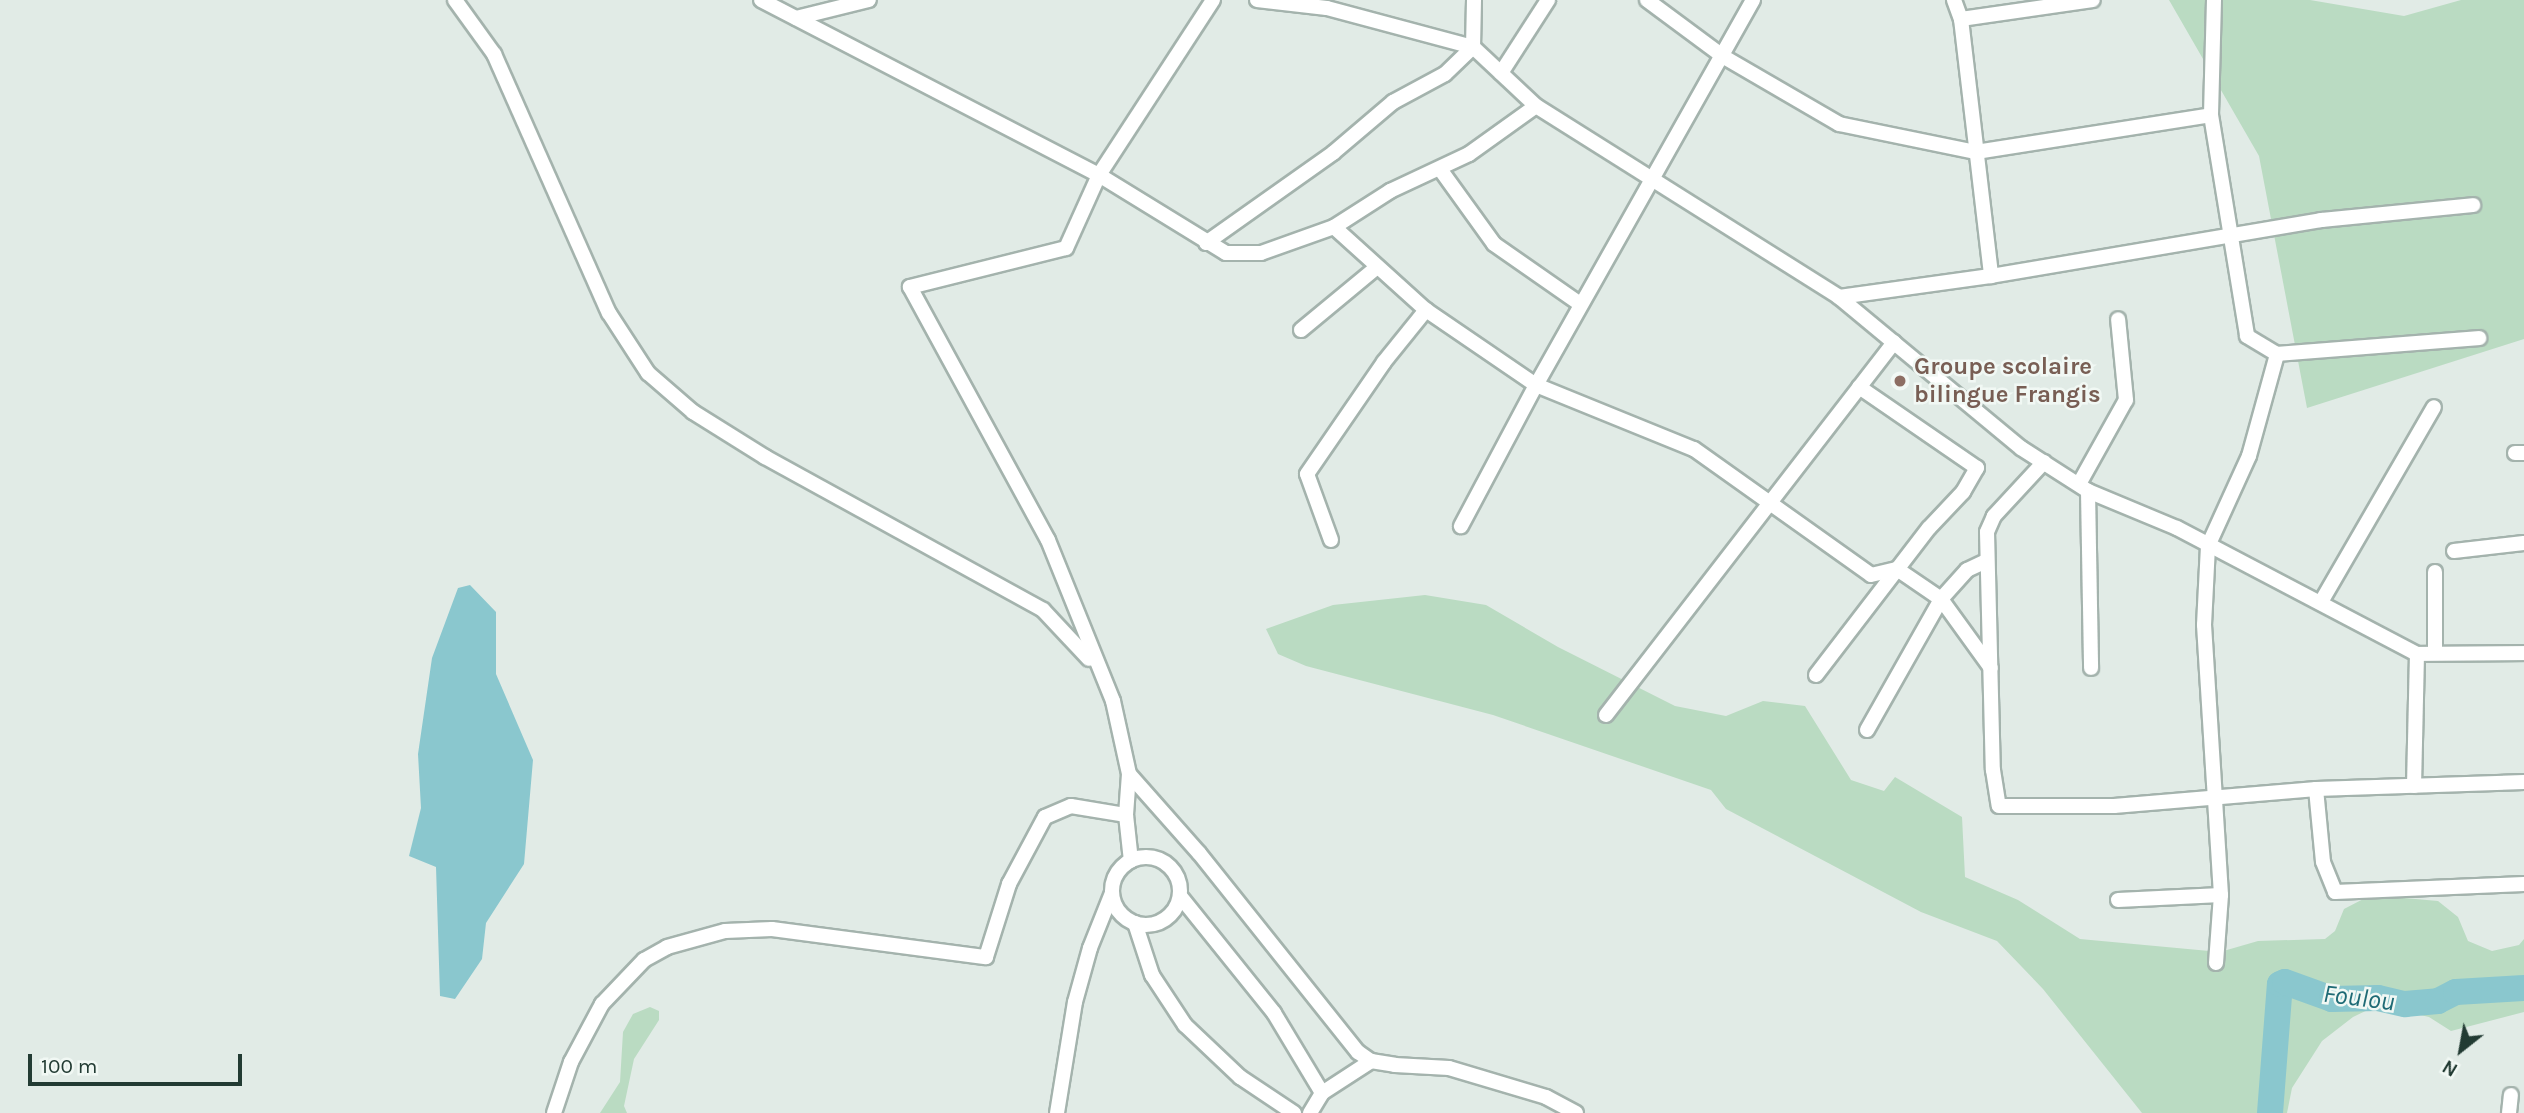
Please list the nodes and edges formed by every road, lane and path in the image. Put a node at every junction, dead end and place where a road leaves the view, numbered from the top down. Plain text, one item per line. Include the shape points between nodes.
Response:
1 (455, 0) edge
2 (761, 0) edge
3 (869, 0) edge
4 (1213, 0) edge
5 (1257, 0) edge
6 (1474, 0) edge
7 (1548, 0) edge
8 (1647, 0) edge
9 (1754, 0) edge
10 (1954, 0) edge
11 (2093, 0) edge
12 (2214, 0) edge
13 (796, 18) junction
14 (1961, 19) junction
15 (1473, 47) junction
16 (1724, 57) junction
17 (1501, 74) junction
18 (1536, 106) junction
19 (2211, 115) junction
20 (1976, 152) junction
21 (1440, 169) junction
22 (1099, 175) junction
23 (1654, 180) junction
24 (2473, 205) dead end
25 (1334, 227) junction
26 (2233, 236) junction
27 (1206, 243) junction
28 (1376, 268) junction
29 (1992, 276) junction
30 (1839, 297) junction
31 (1580, 304) junction
32 (1426, 310) junction
33 (2118, 319) dead end
34 (1301, 330) dead end
35 (2479, 338) dead end
36 (1894, 342) junction
37 (2277, 354) junction
38 (1536, 385) junction
39 (1859, 387) junction
40 (2434, 407) dead end
41 (2045, 462) junction
42 (2084, 488) junction
43 (1769, 503) junction
44 (1461, 526) dead end
45 (1331, 540) dead end
46 (2524, 543) edge
47 (2208, 546) junction
48 (2454, 551) dead end
49 (1986, 561) junction
50 (1897, 569) junction
51 (2435, 572) dead end
52 (1941, 599) junction
53 (2321, 602) junction
54 (2434, 652) junction
55 (2524, 653) edge
56 (2417, 654) junction
57 (1991, 668) junction
58 (2091, 668) dead end
59 (1098, 671) junction
60 (1816, 675) dead end
61 (1606, 715) dead end
62 (1867, 730) dead end
63 (1129, 774) junction
64 (2524, 782) edge
65 (2414, 786) junction
66 (2316, 789) junction
67 (2216, 796) junction
68 (1126, 815) junction
69 (1131, 861) junction
70 (2524, 884) edge
71 (1112, 893) junction
72 (2221, 895) junction
73 (1180, 896) junction
74 (2118, 900) dead end
75 (1135, 923) junction
76 (2216, 963) dead end
77 (1371, 1061) junction
78 (1322, 1093) junction
79 (2511, 1095) dead end
80 (554, 1113) edge
81 (1057, 1113) edge
82 (1294, 1113) edge
83 (1310, 1113) edge
84 (1576, 1113) edge
85 (2509, 1113) edge

1 - 59 street via 494,54 608,313 648,373 694,412 765,457 1043,610
2 - 13 street
3 - 13 street
4 - 22 street
5 - 15 street via 1327,8
6 - 15 street
7 - 17 street
8 - 16 street
9 - 16 street
10 - 14 street
11 - 14 street
12 - 19 street
13 - 22 street
14 - 20 street
15 - 17 street
15 - 27 street via 1445,74 1393,102 1333,153
16 - 20 street via 1839,124
16 - 23 street
17 - 18 street
18 - 21 street
18 - 23 street
19 - 20 street
19 - 26 street
20 - 29 street
21 - 25 street via 1390,191
21 - 31 street via 1494,244
22 - 27 street
22 - 59 street via 1066,248 910,287 1048,540
23 - 30 street
23 - 31 street
24 - 26 street via 2320,220
25 - 27 street via 1261,253 1226,253
25 - 28 street
26 - 29 street
26 - 37 street via 2247,336
28 - 32 street
28 - 34 street
29 - 30 street
30 - 36 street
31 - 38 street
32 - 38 street
32 - 45 street via 1307,474
33 - 42 street via 2126,400
35 - 37 street
36 - 39 street
36 - 41 street via 2021,448
37 - 47 street via 2249,456
38 - 43 street via 1616,419 1669,435
38 - 44 street
39 - 43 street
39 - 50 street via 1977,468 1963,492
40 - 53 street
41 - 42 street
41 - 49 street via 1994,516 1987,532
42 - 47 street
42 - 58 street
43 - 50 street via 1871,575
43 - 61 street
46 - 48 street
47 - 53 street
47 - 67 street via 2204,625
49 - 52 street via 1967,570
49 - 57 street
50 - 52 street
50 - 60 street
51 - 54 street
52 - 57 street
52 - 62 street
53 - 56 street
54 - 55 street
54 - 56 street
56 - 65 street
57 - 67 street via 1999,806 2114,806
59 - 63 street via 1113,701
63 - 68 street
63 - 77 street via 1199,853 1282,963 1358,1052
64 - 65 street
65 - 66 street
66 - 67 street
66 - 70 street via 2323,862 2335,892
67 - 72 street
68 - 69 street
68 - 80 street via 1071,806 1045,817 1009,884 986,957 772,929 725,931 667,947 644,960 602,1004 571,1062
69 - 71 street via 1121,869
69 - 73 street via 1143,857 1166,864 1175,873
71 - 75 street via 1119,912
71 - 81 street via 1075,1002
72 - 74 street
72 - 76 street
73 - 75 street via 1164,920
73 - 78 street via 1274,1013
75 - 82 street via 1152,975 1185,1025 1240,1077
77 - 78 street
77 - 84 street via 1449,1068 1546,1097
78 - 83 street
79 - 85 street

